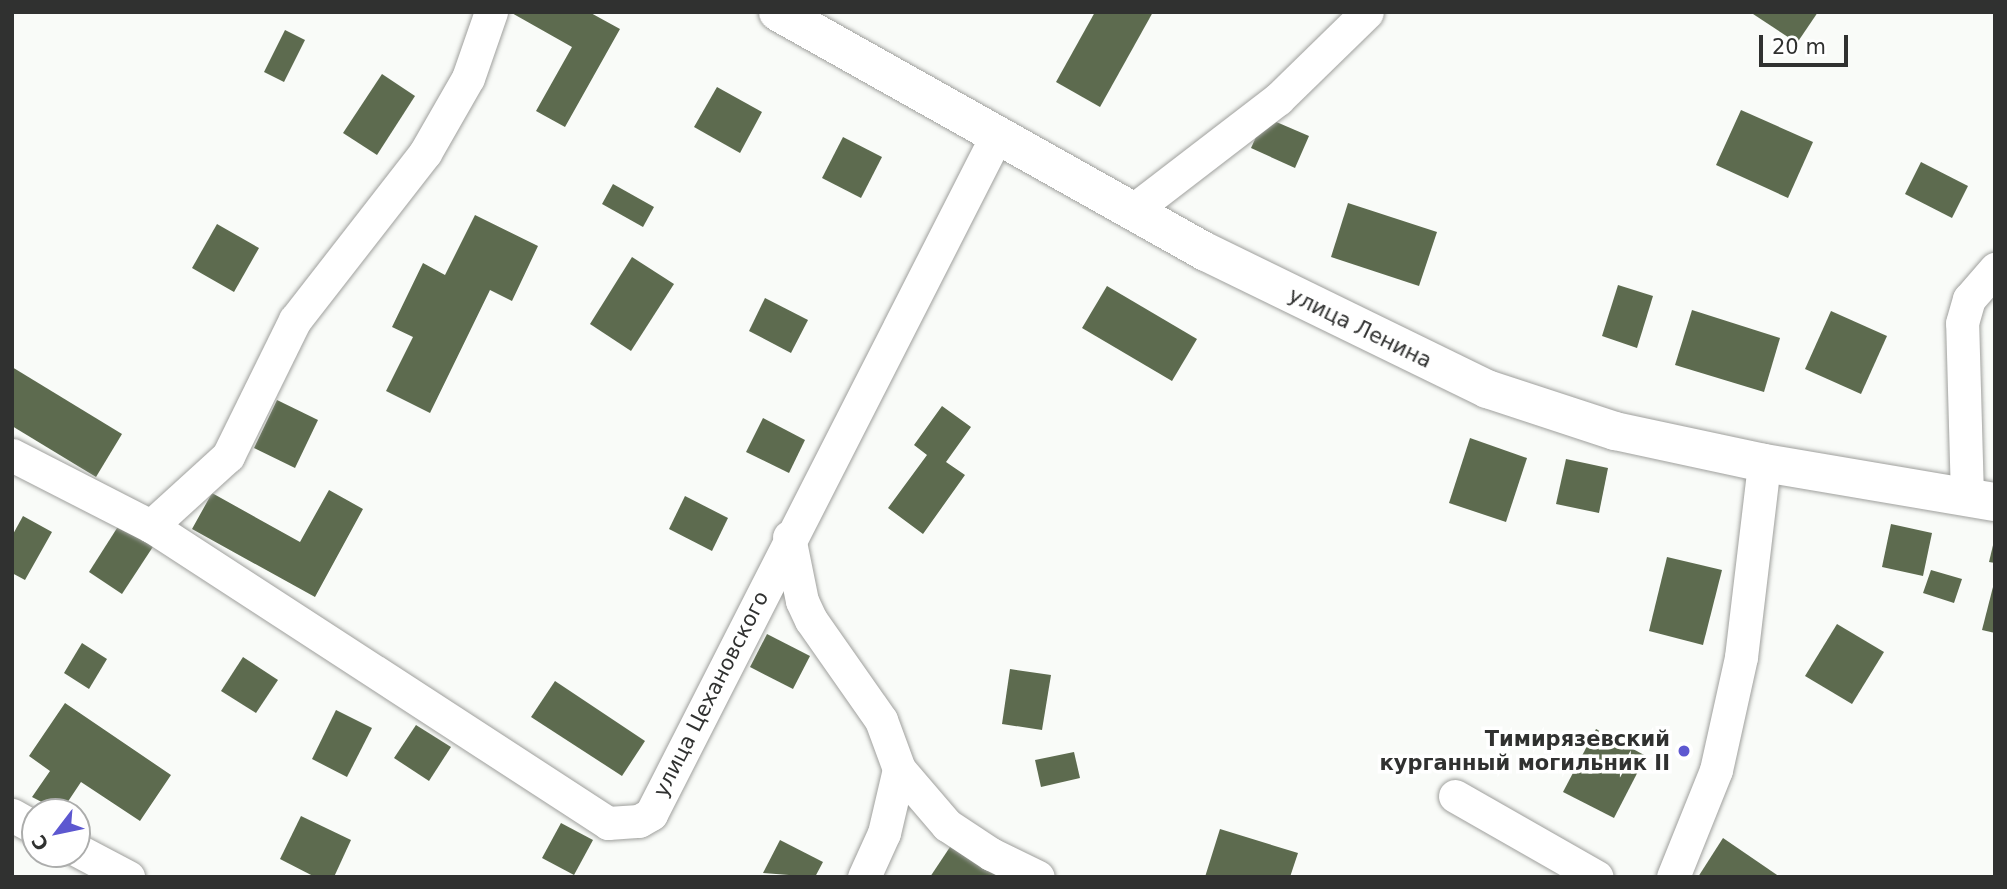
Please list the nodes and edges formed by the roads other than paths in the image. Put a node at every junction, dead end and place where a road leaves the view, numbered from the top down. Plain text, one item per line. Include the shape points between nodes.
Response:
1 (491, 12) edge
2 (778, 12) edge
3 (1367, 12) edge
4 (997, 135) junction
5 (1132, 211) junction
6 (1995, 269) edge
7 (12, 455) edge
8 (1763, 463) junction
9 (1981, 500) edge
10 (151, 526) junction
11 (789, 537) junction
12 (899, 769) junction
13 (1455, 796) dead end
14 (91, 857) edge
15 (128, 877) edge
16 (864, 877) edge
17 (1038, 877) edge
18 (1597, 877) edge
19 (1673, 877) edge

1 - 10 street via 468,78 425,153 295,320 228,456
2 - 4 street, улица Ленина
3 - 5 street via 1278,99
4 - 5 street, улица Ленина
4 - 11 street, улица Цехановского
5 - 8 street, улица Ленина via 1487,389 1615,431
6 - 9 street via 1969,299 1962,323
7 - 10 street, улица Цехановского
8 - 9 street, улица Ленина
8 - 19 street via 1741,657 1716,770
10 - 11 street, улица Цехановского via 608,823 627,824 651,814
11 - 12 street via 800,593 811,620 881,720
12 - 16 street via 884,833
12 - 17 street via 947,825 991,855
13 - 18 street
14 - 15 street

